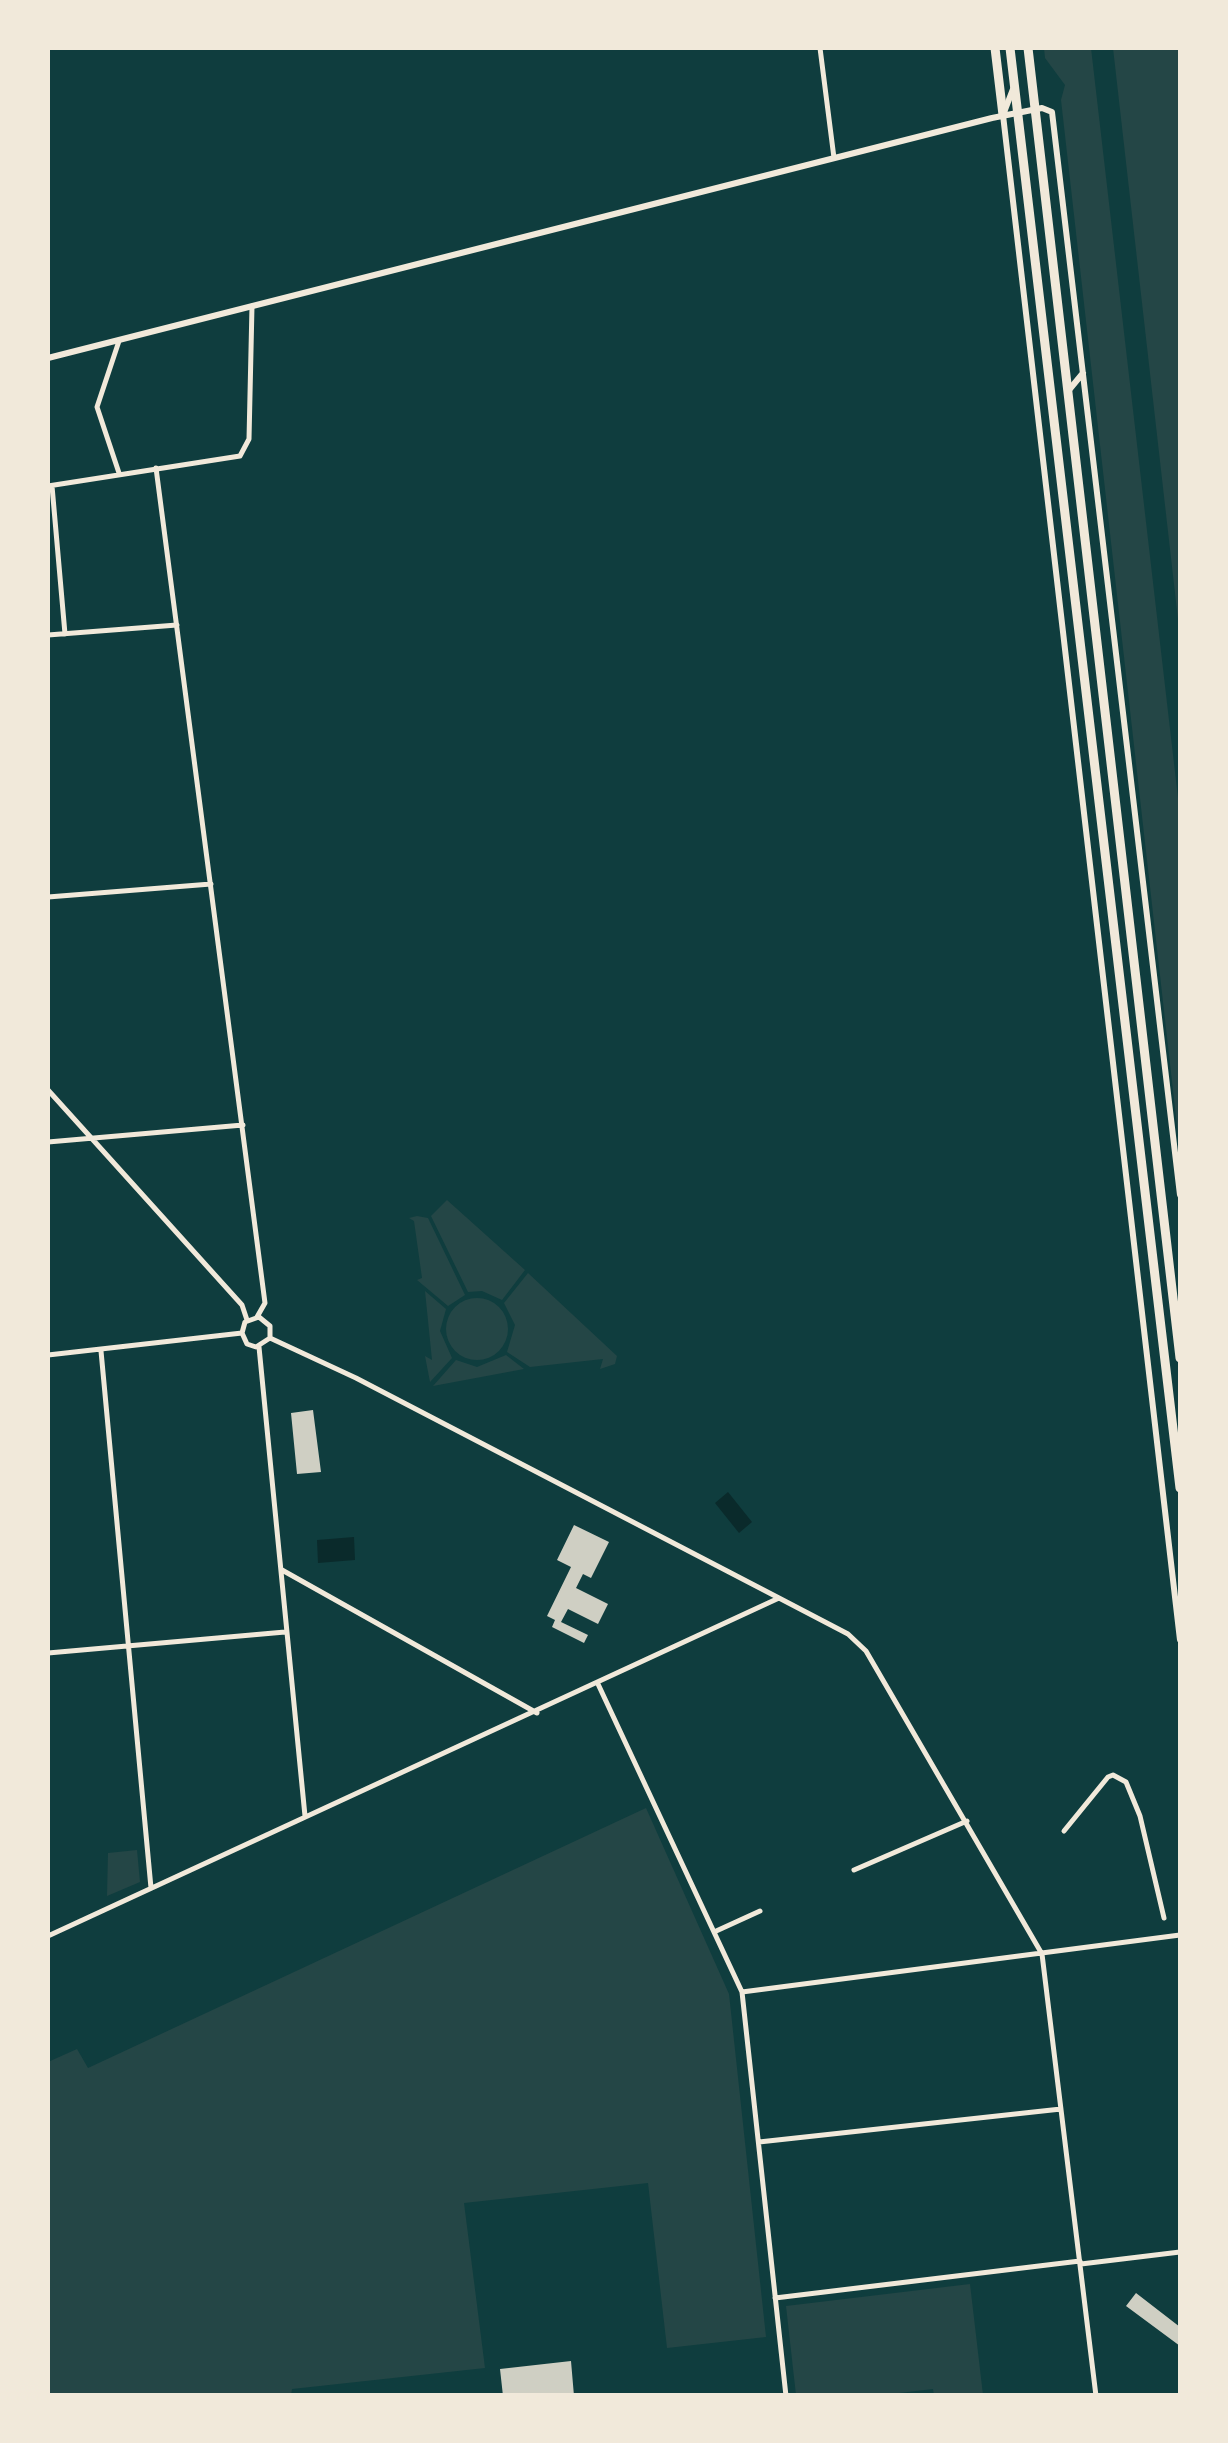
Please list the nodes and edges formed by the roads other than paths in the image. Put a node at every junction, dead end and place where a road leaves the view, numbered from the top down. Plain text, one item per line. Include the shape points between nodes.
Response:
1 (820, 48) edge
2 (994, 48) edge
3 (1010, 48) edge
4 (1028, 48) edge
5 (1014, 87) junction
6 (1036, 109) junction
7 (1019, 112) junction
8 (1002, 116) junction
9 (834, 158) junction
10 (252, 306) junction
11 (118, 341) junction
12 (48, 358) edge
13 (1082, 373) junction
14 (1068, 390) junction
15 (156, 468) junction
16 (119, 473) junction
17 (50, 486) edge
18 (177, 624) junction
19 (66, 634) junction
20 (48, 635) edge
21 (211, 884) junction
22 (48, 897) edge
23 (48, 1090) edge
24 (243, 1125) junction
25 (91, 1138) junction
26 (48, 1142) edge
27 (1180, 1196) edge
28 (256, 1317) junction
29 (247, 1320) junction
30 (242, 1333) junction
31 (270, 1338) junction
32 (259, 1347) junction
33 (102, 1350) junction
34 (48, 1355) edge
35 (1180, 1358) edge
36 (1180, 1488) edge
37 (280, 1569) junction
38 (779, 1598) junction
39 (285, 1632) junction
40 (1180, 1640) edge
41 (132, 1647) junction
42 (48, 1654) edge
43 (598, 1684) junction
44 (537, 1713) junction
45 (305, 1817) junction
46 (967, 1821) junction
47 (1064, 1831) dead end
48 (854, 1870) dead end
49 (151, 1888) junction
50 (760, 1911) dead end
51 (1164, 1918) dead end
52 (714, 1932) junction
53 (1180, 1935) edge
54 (48, 1936) edge
55 (1042, 1954) junction
56 (742, 1992) junction
57 (1062, 2109) junction
58 (759, 2142) junction
59 (1180, 2252) edge
60 (1080, 2262) junction
61 (775, 2298) junction
62 (786, 2396) edge
63 (1096, 2396) edge

1 - 9 street
2 - 8 main road
3 - 5 main road
4 - 6 main road
5 - 7 main road
5 - 8 street
6 - 7 street
6 - 13 street via 1052,112 1058,128
6 - 14 main road
7 - 8 street
7 - 36 main road
8 - 9 street
8 - 40 street
9 - 10 street
10 - 11 street
10 - 15 street via 245,449 230,460
11 - 12 street
11 - 16 street via 97,407
13 - 14 street
13 - 27 street
14 - 35 main road
15 - 16 street
15 - 18 street
16 - 17 street
17 - 19 street
18 - 19 street
18 - 21 street
19 - 20 street
21 - 22 street
21 - 24 street
23 - 25 street
24 - 25 street
24 - 28 street via 265,1303
25 - 26 street
25 - 29 street via 242,1304
28 - 29 street
28 - 31 street via 270,1326
29 - 30 street
30 - 32 street via 247,1344
30 - 33 street
31 - 32 street
31 - 38 street
32 - 37 street
33 - 34 street
33 - 41 street
37 - 39 street
37 - 44 street
38 - 43 street
38 - 46 street via 861,1644
39 - 41 street
39 - 45 street
41 - 42 street
41 - 49 street
43 - 44 street
43 - 52 street
44 - 45 street
45 - 49 street
46 - 48 street
46 - 55 street
47 - 51 street via 1108,1777 1126,1782
49 - 54 street
50 - 52 street
52 - 56 street
53 - 55 street
55 - 56 street
55 - 57 street
56 - 58 street
57 - 58 street
57 - 60 street
58 - 61 street
59 - 60 street
60 - 61 street
60 - 63 street
61 - 62 street

